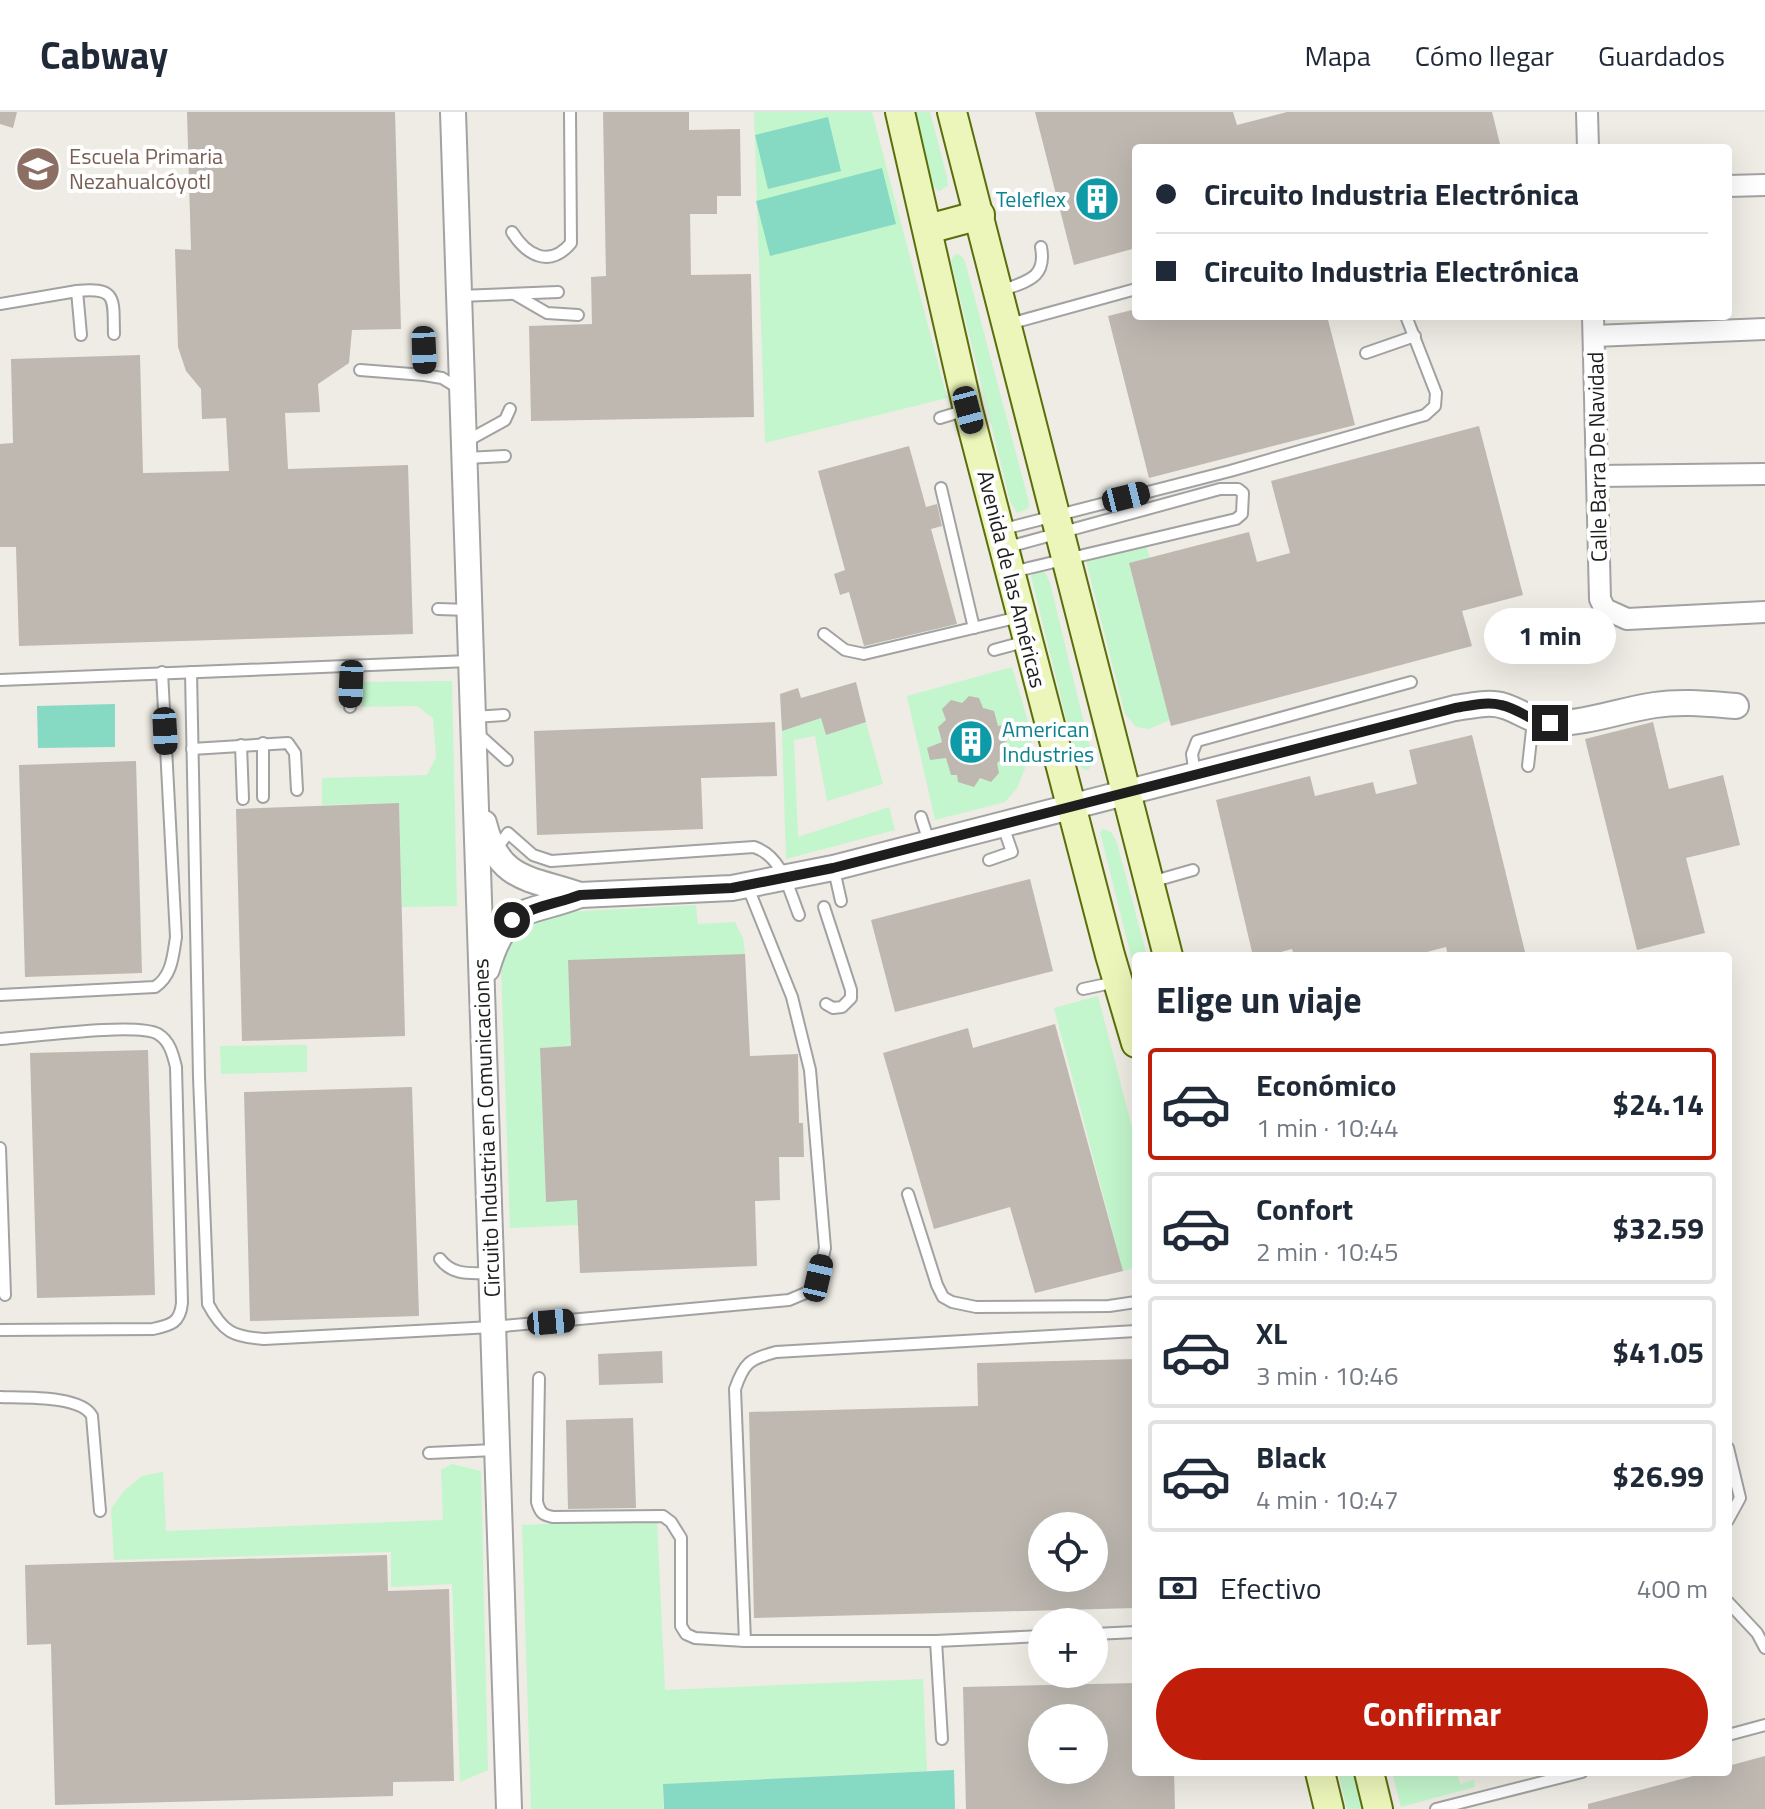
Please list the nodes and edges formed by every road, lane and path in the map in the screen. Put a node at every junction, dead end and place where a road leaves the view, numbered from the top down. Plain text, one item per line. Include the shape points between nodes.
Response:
1 (453, 112) edge
2 (570, 112) edge
3 (900, 112) edge
4 (952, 112) edge
5 (1587, 112) edge
6 (1588, 144) edge
7 (1765, 185) edge
8 (1732, 186) edge
9 (980, 215) junction
10 (928, 229) junction
11 (512, 232) dead end
12 (1041, 247) dead end
13 (1132, 290) edge
14 (77, 291) junction
15 (999, 291) junction
16 (558, 292) dead end
17 (515, 294) junction
18 (458, 296) junction
19 (0, 304) edge
20 (578, 315) dead end
21 (1408, 320) edge
22 (1008, 325) junction
23 (1594, 326) edge
24 (1765, 329) edge
25 (114, 334) dead end
26 (81, 335) dead end
27 (1415, 336) junction
28 (424, 350) dead end
29 (1366, 353) dead end
30 (360, 370) dead end
31 (424, 375) junction
32 (461, 390) junction
33 (510, 409) dead end
34 (968, 410) junction
35 (940, 418) dead end
36 (463, 450) junction
37 (505, 456) dead end
38 (1765, 474) edge
39 (1598, 476) junction
40 (941, 488) dead end
41 (1062, 535) junction
42 (1005, 550) junction
43 (438, 609) dead end
44 (469, 610) junction
45 (1765, 612) edge
46 (974, 628) junction
47 (1024, 629) junction
48 (824, 634) dead end
49 (994, 650) dead end
50 (471, 661) junction
51 (350, 666) junction
52 (162, 672) junction
53 (191, 672) junction
54 (0, 680) edge
55 (1411, 682) dead end
56 (1736, 706) dead end
57 (350, 707) dead end
58 (504, 715) dead end
59 (1533, 721) junction
60 (473, 723) junction
61 (263, 743) junction
62 (241, 745) junction
63 (192, 749) junction
64 (507, 760) dead end
65 (1528, 766) dead end
66 (1195, 775) junction
67 (475, 782) junction
68 (297, 790) dead end
69 (1128, 792) junction
70 (263, 797) dead end
71 (243, 799) dead end
72 (1071, 808) junction
73 (921, 817) dead end
74 (1002, 824) junction
75 (929, 844) junction
76 (494, 853) junction
77 (989, 860) dead end
78 (833, 868) junction
79 (1193, 870) dead end
80 (785, 878) junction
81 (1150, 882) junction
82 (747, 885) junction
83 (580, 895) junction
84 (841, 901) dead end
85 (824, 907) dead end
86 (799, 915) dead end
87 (1167, 952) edge
88 (1118, 981) junction
89 (481, 986) junction
90 (1083, 989) dead end
91 (0, 995) edge
92 (826, 1004) dead end
93 (1132, 1029) edge
94 (0, 1039) edge
95 (0, 1148) edge
96 (908, 1194) dead end
97 (440, 1259) dead end
98 (490, 1273) junction
99 (5, 1295) dead end
100 (1132, 1303) edge
101 (492, 1327) junction
102 (0, 1330) edge
103 (1132, 1331) edge
104 (539, 1378) dead end
105 (0, 1397) edge
106 (497, 1450) junction
107 (429, 1453) dead end
108 (1732, 1465) edge
109 (100, 1511) dead end
110 (1732, 1513) edge
111 (1732, 1606) edge
112 (1132, 1632) edge
113 (1108, 1633) edge
114 (1028, 1637) edge
115 (745, 1641) junction
116 (936, 1641) junction
117 (1765, 1648) edge
118 (1765, 1725) edge
119 (1732, 1734) edge
120 (942, 1739) dead end
121 (1321, 1776) edge
122 (1370, 1776) edge
123 (1566, 1776) edge
124 (509, 1809) edge
125 (1329, 1809) edge
126 (1378, 1809) edge
127 (1436, 1809) edge

1 - 18 street, Circuito Industria en Comunicaciones
2 - 11 lane via 571,243 562,253 534,255
3 - 10 main road, Avenida de las Américas
4 - 9 main road
5 - 6 street
7 - 8 street
9 - 10 main road
9 - 15 main road
10 - 34 main road, Avenida de las Américas
12 - 15 lane via 1043,263 1033,278
13 - 22 lane
14 - 19 lane
14 - 25 lane via 98,289 113,298
14 - 26 lane
15 - 22 main road
16 - 17 lane
17 - 18 lane
17 - 20 lane via 547,313
18 - 32 street, Circuito Industria en Comunicaciones
21 - 27 lane
22 - 41 main road
23 - 24 street
23 - 39 street, Calle Barra De Navidad
27 - 29 lane
27 - 41 lane via 1436,393 1435,406 1425,415 1242,468
28 - 31 lane
30 - 31 lane
31 - 32 lane
32 - 36 street, Circuito Industria en Comunicaciones
33 - 36 lane via 505,420
34 - 35 lane
34 - 42 main road, Avenida de las Américas
36 - 37 lane
36 - 44 street, Circuito Industria en Comunicaciones
38 - 39 street
39 - 45 street, Calle Barra De Navidad via 1600,599 1605,609 1627,619
40 - 46 lane
41 - 41 lane via 1236,519 1244,508 1243,493 1220,489
41 - 42 lane
41 - 42 lane
41 - 42 lane
41 - 69 main road
42 - 47 main road, Avenida de las Américas
43 - 44 lane
44 - 50 street, Circuito Industria en Comunicaciones
46 - 47 lane
46 - 48 lane via 864,654 845,650
47 - 49 lane
47 - 72 main road, Avenida de las Américas
50 - 51 lane
50 - 60 street, Circuito Industria en Comunicaciones
51 - 53 lane
51 - 57 lane
52 - 53 lane
52 - 54 lane
52 - 91 lane via 176,937 164,981 155,987
53 - 63 lane
55 - 66 lane via 1197,741 1192,754
56 - 59 street via 1678,703 1571,722
58 - 60 lane
59 - 65 lane
59 - 66 street via 1503,705 1455,708
60 - 64 lane
60 - 67 street, Circuito Industria en Comunicaciones
61 - 62 lane
61 - 68 lane via 293,747
61 - 70 lane
62 - 63 lane
62 - 71 lane
63 - 101 lane via 208,1304 218,1323 245,1338
66 - 69 street
67 - 76 street
67 - 89 street, Circuito Industria en Comunicaciones
69 - 72 street
69 - 81 main road
72 - 74 street
72 - 88 main road, Avenida de las Américas
73 - 75 lane
74 - 75 street
74 - 77 lane via 1012,852
75 - 78 street
76 - 80 lane via 508,833 533,855 551,861 754,847 772,855
76 - 83 street via 523,878
78 - 80 street
78 - 84 lane
79 - 81 lane
80 - 82 street
80 - 86 lane
81 - 87 main road
82 - 83 street
82 - 101 lane via 792,997 810,1070 825,1248 818,1278 808,1292 789,1300
83 - 89 street via 528,909 512,920 493,948
85 - 92 lane via 851,990 842,1007
88 - 90 lane
88 - 93 main road, Avenida de las Américas
89 - 98 street, Circuito Industria en Comunicaciones
94 - 102 lane via 135,1029 165,1040 176,1067 182,1303 181,1316 153,1329
95 - 99 lane
96 - 100 lane via 937,1285 952,1302 976,1307
97 - 98 lane via 458,1273
98 - 101 street, Circuito Industria en Comunicaciones
101 - 106 street, Circuito Industria en Comunicaciones
103 - 115 lane via 756,1357 743,1368 735,1389
104 - 115 lane via 540,1512 553,1517 663,1516 681,1538 681,1626 686,1634
105 - 109 lane via 68,1401 90,1410
106 - 107 lane
106 - 124 street, Circuito Industria en Comunicaciones
108 - 110 lane via 1740,1498
111 - 117 lane
112 - 113 lane
114 - 116 lane
115 - 116 lane
116 - 120 lane
118 - 119 lane
121 - 125 main road
122 - 126 main road
123 - 127 lane

